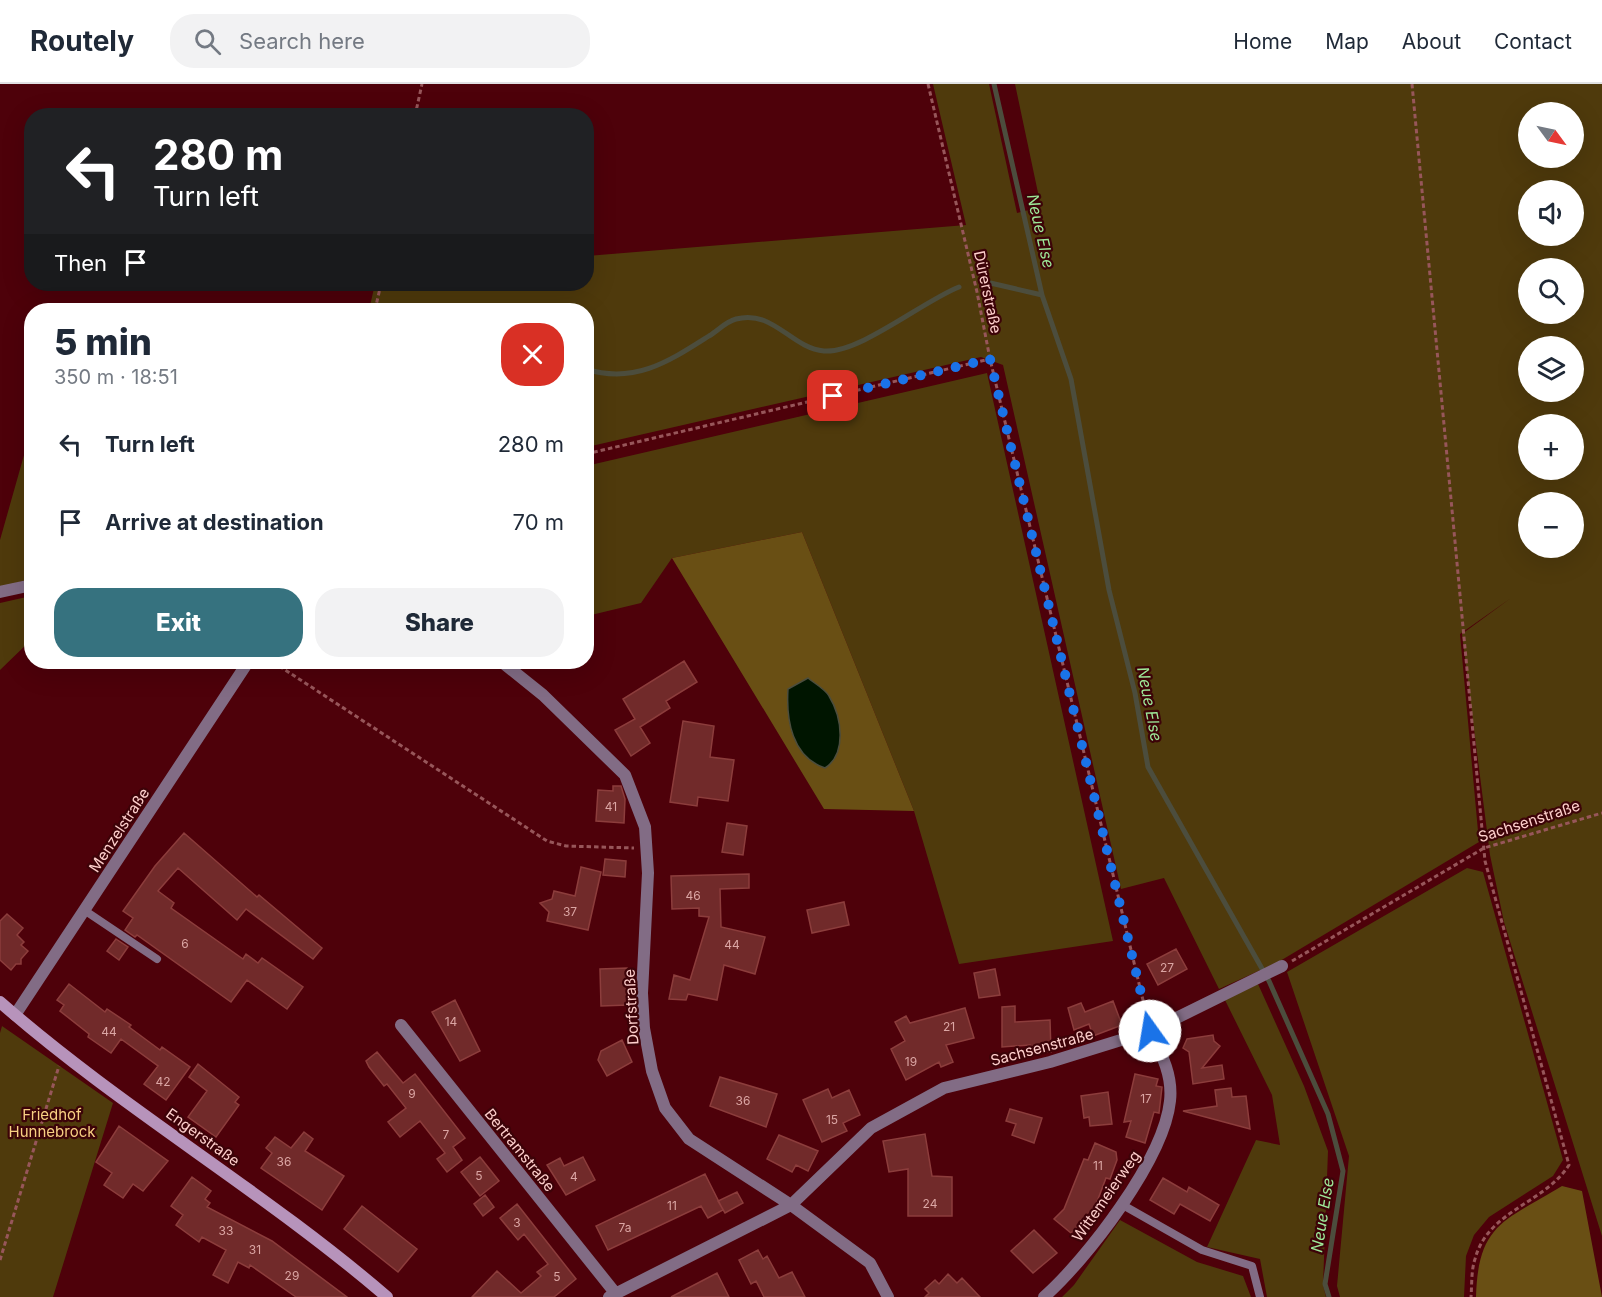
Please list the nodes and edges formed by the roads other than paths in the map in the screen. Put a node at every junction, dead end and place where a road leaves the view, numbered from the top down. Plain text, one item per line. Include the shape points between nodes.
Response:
1 (24, 587) edge
2 (0, 592) edge
3 (243, 669) edge
4 (511, 669) edge
5 (84, 910) junction
6 (157, 959) dead end
7 (1282, 966) road end
8 (0, 1002) edge
9 (15, 1016) junction
10 (401, 1025) dead end
11 (1150, 1031) junction
12 (1121, 1204) junction
13 (791, 1205) junction
14 (612, 1295) edge
15 (387, 1297) edge
16 (888, 1297) edge
17 (1044, 1297) edge
18 (1260, 1297) edge

1 - 2 street
3 - 5 street, Menzelstraße
4 - 13 street, Dorfstraße via 625,775 645,827 644,1028 652,1071 665,1108 689,1139
5 - 6 lane
5 - 9 street, Menzelstraße
7 - 11 street, Sachsenstraße
8 - 9 main road, Engerstraße
9 - 15 main road, Engerstraße via 339,1256
10 - 14 street, Bertramstraße
11 - 12 street, Wittemeierweg via 1168,1070 1170,1101 1157,1146
11 - 13 street, Sachsenstraße via 1050,1062 944,1088 870,1128
12 - 17 street, Wittemeierweg via 1088,1249
12 - 18 lane via 1202,1250 1252,1266
13 - 14 street, Sachsenstraße
13 - 16 street, Dorfstraße via 870,1263

